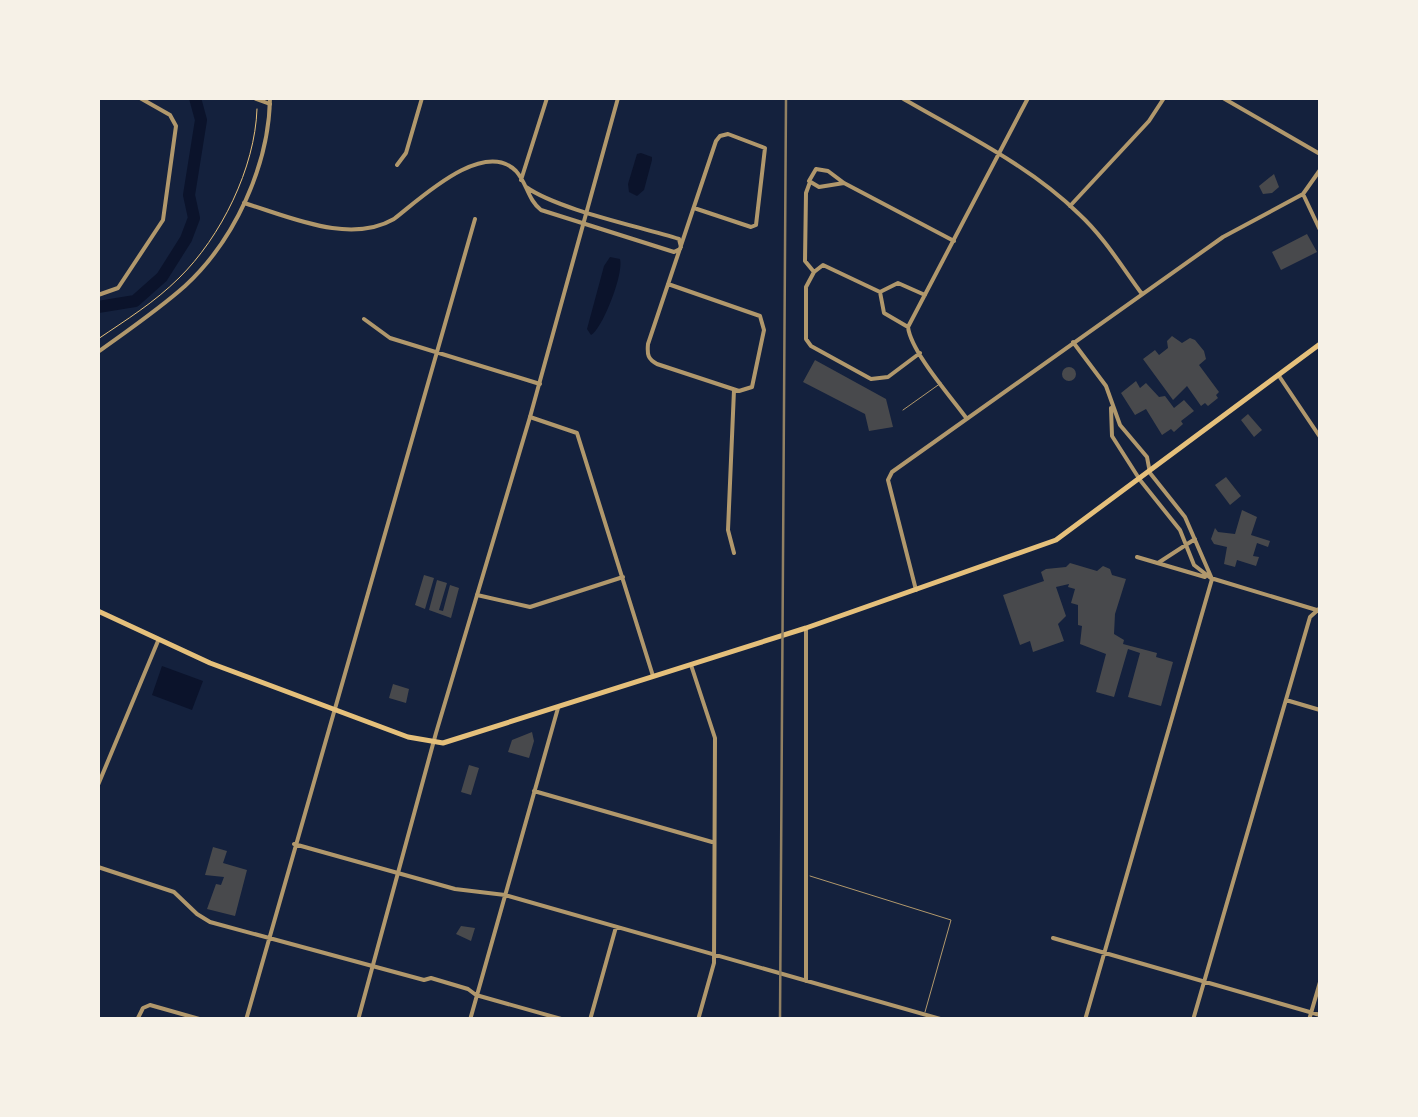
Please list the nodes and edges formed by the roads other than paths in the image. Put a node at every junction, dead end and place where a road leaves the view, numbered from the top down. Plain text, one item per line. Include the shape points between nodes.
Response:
1 (140, 98) edge
2 (255, 98) edge
3 (422, 98) edge
4 (538, 98) edge
5 (618, 98) edge
6 (902, 98) edge
7 (1028, 98) edge
8 (1164, 98) edge
9 (1223, 98) edge
10 (546, 99) edge
11 (270, 101) edge
12 (998, 154) junction
13 (1320, 154) edge
14 (397, 165) dead end
15 (1320, 170) edge
16 (521, 180) junction
17 (810, 182) junction
18 (844, 183) junction
19 (526, 187) junction
20 (1303, 194) junction
21 (244, 203) junction
22 (1070, 206) junction
23 (694, 208) junction
24 (586, 210) junction
25 (475, 218) dead end
26 (583, 222) junction
27 (1320, 230) edge
28 (954, 240) junction
29 (681, 248) junction
30 (814, 272) junction
31 (668, 284) junction
32 (880, 292) junction
33 (1142, 294) junction
34 (98, 295) edge
35 (924, 295) junction
36 (364, 319) dead end
37 (908, 327) junction
38 (1073, 342) junction
39 (1320, 344) edge
40 (98, 352) edge
41 (438, 353) junction
42 (920, 353) junction
43 (1278, 376) junction
44 (942, 383) junction
45 (540, 384) junction
46 (734, 390) junction
47 (1112, 404) junction
48 (903, 410) dead end
49 (530, 417) junction
50 (967, 419) junction
51 (1320, 437) edge
52 (1150, 473) junction
53 (1140, 480) junction
54 (1195, 538) junction
55 (1185, 544) junction
56 (734, 553) dead end
57 (1137, 557) dead end
58 (1158, 563) junction
59 (622, 578) junction
60 (1212, 579) junction
61 (916, 590) junction
62 (476, 595) junction
63 (1320, 610) edge
64 (98, 611) edge
65 (806, 628) junction
66 (158, 641) junction
67 (691, 665) junction
68 (654, 677) junction
69 (1286, 700) junction
70 (558, 708) junction
71 (333, 710) junction
72 (1320, 710) edge
73 (433, 744) junction
74 (98, 785) edge
75 (534, 792) junction
76 (714, 843) junction
77 (294, 844) junction
78 (98, 867) edge
79 (399, 872) junction
80 (807, 876) junction
81 (505, 895) junction
82 (616, 927) junction
83 (268, 938) junction
84 (1053, 938) dead end
85 (1104, 954) junction
86 (714, 955) junction
87 (373, 965) junction
88 (806, 980) junction
89 (1204, 982) junction
90 (1320, 982) edge
91 (476, 995) junction
92 (1312, 1012) junction
93 (924, 1014) junction
94 (1320, 1015) edge
95 (137, 1020) edge
96 (203, 1020) edge
97 (246, 1020) edge
98 (358, 1020) edge
99 (470, 1020) edge
100 (564, 1020) edge
101 (590, 1020) edge
102 (698, 1020) edge
103 (944, 1020) edge
104 (1085, 1020) edge
105 (1194, 1020) edge
106 (1310, 1020) edge

1 - 34 street via 176,126 166,210 118,288
2 - 11 street
3 - 14 street
4 - 10 street
5 - 24 street
6 - 12 street
7 - 12 street
8 - 22 street
9 - 13 street
10 - 16 street
11 - 21 street
12 - 22 street
12 - 28 street
15 - 20 street
16 - 19 street
16 - 21 street via 496,162 470,166 384,224 359,229
17 - 18 street
17 - 18 street via 816,168
17 - 30 street via 805,261
18 - 28 street
19 - 24 street
19 - 26 street via 541,210
20 - 27 street
20 - 33 street via 1223,237
21 - 40 street via 188,283
22 - 33 street
23 - 23 street via 720,136 765,148 756,225
23 - 29 street
24 - 26 street
24 - 29 street via 680,239
25 - 41 street
26 - 29 street via 674,252
26 - 45 street
28 - 35 street
29 - 31 street
30 - 32 street via 833,267
30 - 42 street via 806,287 811,346 871,379 888,377
31 - 46 street via 648,344 650,360
31 - 46 street via 760,316 764,330 752,387
32 - 35 street via 898,283
32 - 37 street via 884,313
33 - 38 street
35 - 37 street
36 - 41 street via 378,332
37 - 42 street
38 - 47 street
38 - 50 street
39 - 43 main road
41 - 45 street
41 - 71 street
42 - 44 street
43 - 51 street
43 - 52 main road
44 - 48 lane
44 - 50 street
45 - 49 street
46 - 56 street via 728,530
47 - 52 street via 1147,456
47 - 53 street via 1112,436
49 - 59 street via 576,431
49 - 62 street
50 - 61 street via 888,480
52 - 53 main road
52 - 54 street via 1186,516
53 - 55 street
53 - 61 main road via 1069,533
54 - 55 street
54 - 60 street
55 - 58 street
55 - 60 street via 1194,565
57 - 58 street
58 - 60 street
59 - 62 street via 530,608
59 - 68 street
60 - 63 street
60 - 85 street
61 - 65 main road
62 - 73 street
63 - 69 street via 1310,617
64 - 66 main road
65 - 67 main road
65 - 80 street
66 - 71 main road
66 - 74 street
67 - 68 main road
67 - 76 street via 715,738
68 - 70 main road
69 - 72 street
69 - 89 street
70 - 73 main road
70 - 75 street
71 - 73 main road
71 - 77 street
73 - 79 street
75 - 76 street
75 - 81 street
76 - 86 street
77 - 79 street
77 - 83 street
78 - 83 street via 174,892 210,922
79 - 81 street
79 - 87 street
80 - 88 street
80 - 93 lane via 950,920
81 - 82 street
81 - 91 street
82 - 86 street
82 - 101 street
83 - 87 street
83 - 97 street
84 - 85 street
85 - 89 street
85 - 104 street
86 - 88 street
86 - 102 street
87 - 91 street
87 - 98 street
88 - 93 street
89 - 92 street
89 - 105 street
90 - 92 street
91 - 99 street
91 - 100 street
92 - 94 street
92 - 106 street
93 - 103 street
95 - 96 street via 145,1006

